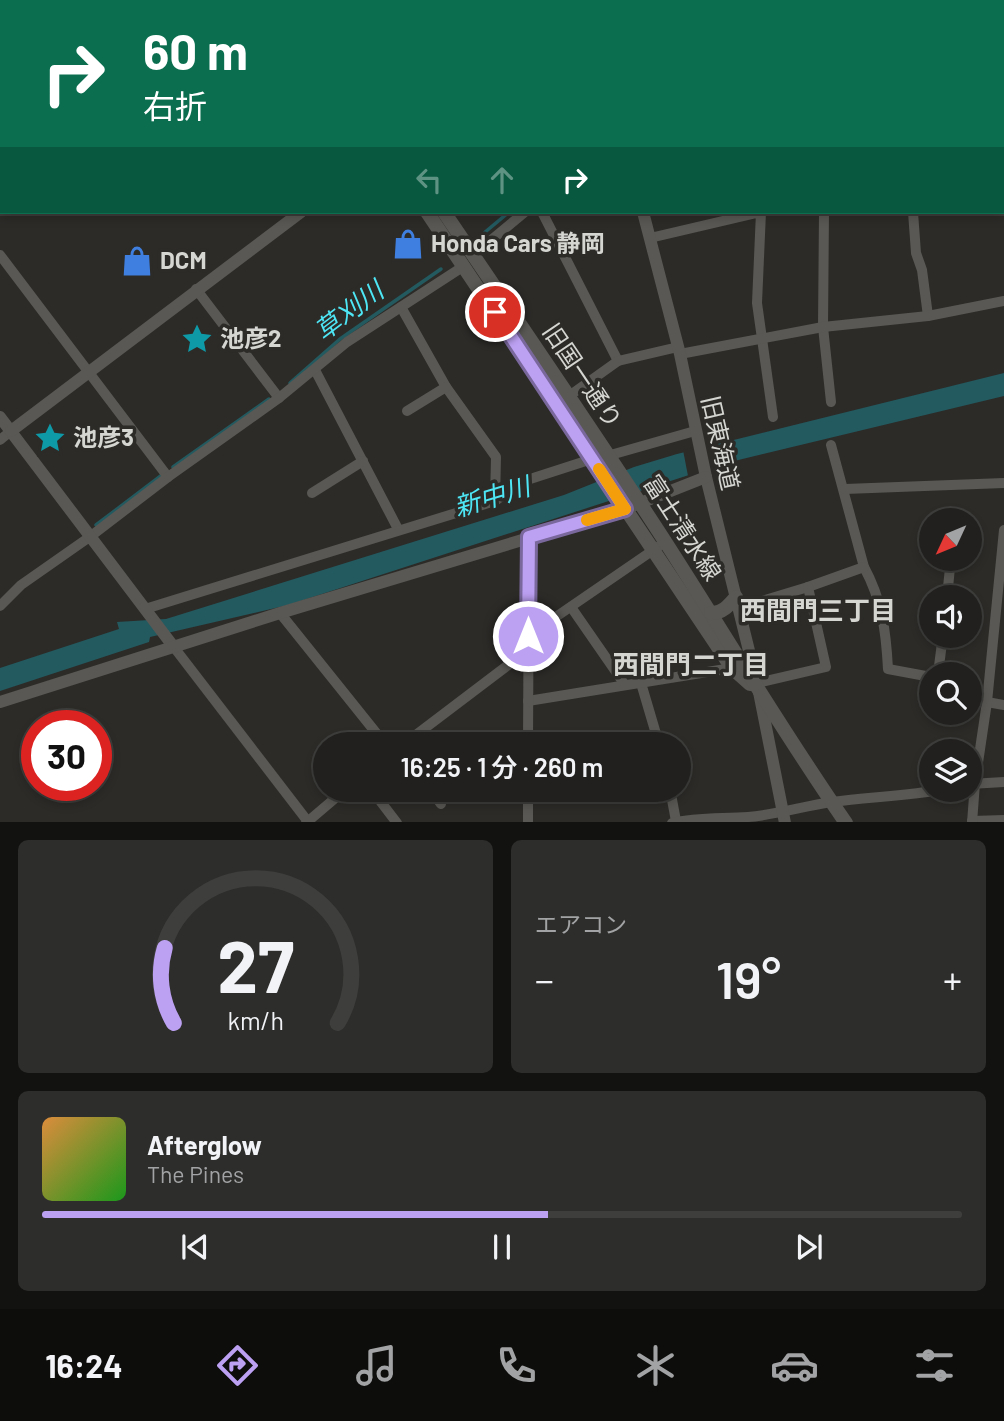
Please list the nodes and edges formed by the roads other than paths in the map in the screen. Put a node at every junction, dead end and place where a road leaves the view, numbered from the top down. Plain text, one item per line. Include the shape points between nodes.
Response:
1 (298, 214) edge
2 (429, 214) edge
3 (445, 214) edge
4 (523, 214) edge
5 (543, 214) edge
6 (644, 214) edge
7 (752, 214) edge
8 (761, 214) edge
9 (824, 214) edge
10 (913, 214) edge
11 (650, 238) junction
12 (0, 255) edge
13 (468, 261) junction
14 (4, 267) edge
15 (196, 289) junction
16 (1004, 301) edge
17 (401, 307) junction
18 (928, 316) junction
19 (823, 327) junction
20 (761, 337) junction
21 (679, 351) junction
22 (618, 361) junction
23 (315, 370) junction
24 (89, 371) junction
25 (446, 387) junction
26 (569, 396) junction
27 (279, 398) junction
28 (831, 402) dead end
29 (407, 411) dead end
30 (0, 417) edge
31 (773, 417) dead end
32 (11, 431) junction
33 (697, 438) junction
34 (0, 440) edge
35 (831, 444) dead end
36 (363, 461) junction
37 (602, 461) junction
38 (168, 477) junction
39 (706, 477) junction
40 (1004, 483) edge
41 (845, 489) junction
42 (312, 493) dead end
43 (495, 501) junction
44 (628, 504) junction
45 (398, 529) junction
46 (1004, 530) edge
47 (91, 536) junction
48 (529, 537) junction
49 (666, 542) junction
50 (653, 551) junction
51 (864, 566) junction
52 (808, 587) junction
53 (738, 602) junction
54 (0, 606) edge
55 (571, 607) junction
56 (148, 613) junction
57 (280, 613) junction
58 (711, 613) junction
59 (528, 636) junction
60 (171, 643) junction
61 (528, 650) junction
62 (732, 668) junction
63 (919, 674) edge
64 (641, 682) junction
65 (625, 685) junction
66 (758, 687) junction
67 (982, 699) edge
68 (528, 701) junction
69 (0, 702) edge
70 (988, 702) junction
71 (1004, 705) edge
72 (375, 732) edge
73 (420, 732) edge
74 (528, 732) edge
75 (656, 732) edge
76 (981, 739) edge
77 (1004, 782) edge
78 (982, 783) edge
79 (919, 794) edge
80 (331, 802) edge
81 (381, 802) edge
82 (528, 802) edge
83 (672, 802) edge
84 (831, 802) junction
85 (972, 802) edge
86 (784, 818) edge
87 (705, 820) edge
88 (1004, 820) edge
89 (308, 822) edge
90 (397, 822) edge
91 (528, 822) edge
92 (674, 822) edge
93 (845, 822) edge
94 (972, 822) edge

1 - 15 street
2 - 13 main road, 旧国一通り
3 - 13 main road, 旧国一通り
4 - 13 street
5 - 22 street
6 - 11 street, 旧東海道
7 - 11 street
8 - 20 street via 757,303
9 - 19 street
10 - 18 street
11 - 21 street, 旧東海道
12 - 14 street
13 - 17 street
13 - 26 main road, 旧国一通り
13 - 37 main road, 旧国一通り
14 - 24 street
15 - 24 street
15 - 27 street
16 - 18 street
17 - 23 street via 346,342
17 - 25 street
18 - 19 street
19 - 20 street
19 - 28 street
20 - 21 street
20 - 31 street
21 - 22 street
21 - 33 street, 旧東海道
22 - 26 street
23 - 27 street
23 - 36 street
24 - 32 street
24 - 38 street
25 - 29 street
25 - 43 street via 496,457
26 - 37 main road, 旧国一通り
27 - 38 street
30 - 32 street
32 - 34 street
32 - 47 street
33 - 37 street
33 - 39 street, 旧東海道
35 - 41 street
36 - 42 street
36 - 45 street
37 - 43 street via 524,481
37 - 44 main road, 富士清水線
38 - 47 street
39 - 44 street
39 - 53 street, 旧東海道
40 - 41 street
41 - 51 street
43 - 45 street
44 - 48 street
44 - 49 main road, 富士清水線
44 - 50 main road, 富士清水線
45 - 56 street
46 - 70 street
47 - 54 street
47 - 56 street
48 - 57 street
48 - 59 street
49 - 50 street
49 - 58 main road, 富士清水線
50 - 55 street
50 - 62 main road, 富士清水線
51 - 52 street
51 - 63 street via 886,627 888,668
52 - 53 street
52 - 66 street via 826,667
53 - 58 main road
53 - 66 street, 旧東海道
55 - 59 street
55 - 65 street
56 - 60 street
57 - 60 street
57 - 72 street
58 - 66 main road, 富士清水線
59 - 61 street
60 - 69 street
60 - 89 street
61 - 68 street
61 - 73 street
62 - 64 street
62 - 66 main road, 富士清水線
64 - 65 street
64 - 75 street
65 - 68 street
66 - 84 main road, 富士清水線
66 - 86 street, 旧東海道
67 - 70 street
68 - 74 street
70 - 71 street
70 - 76 street
77 - 78 street
79 - 84 street
80 - 89 street
81 - 90 street
82 - 91 street
83 - 92 street
84 - 86 street
84 - 93 main road, 富士清水線
85 - 94 street
86 - 87 street
87 - 92 street
88 - 94 street

